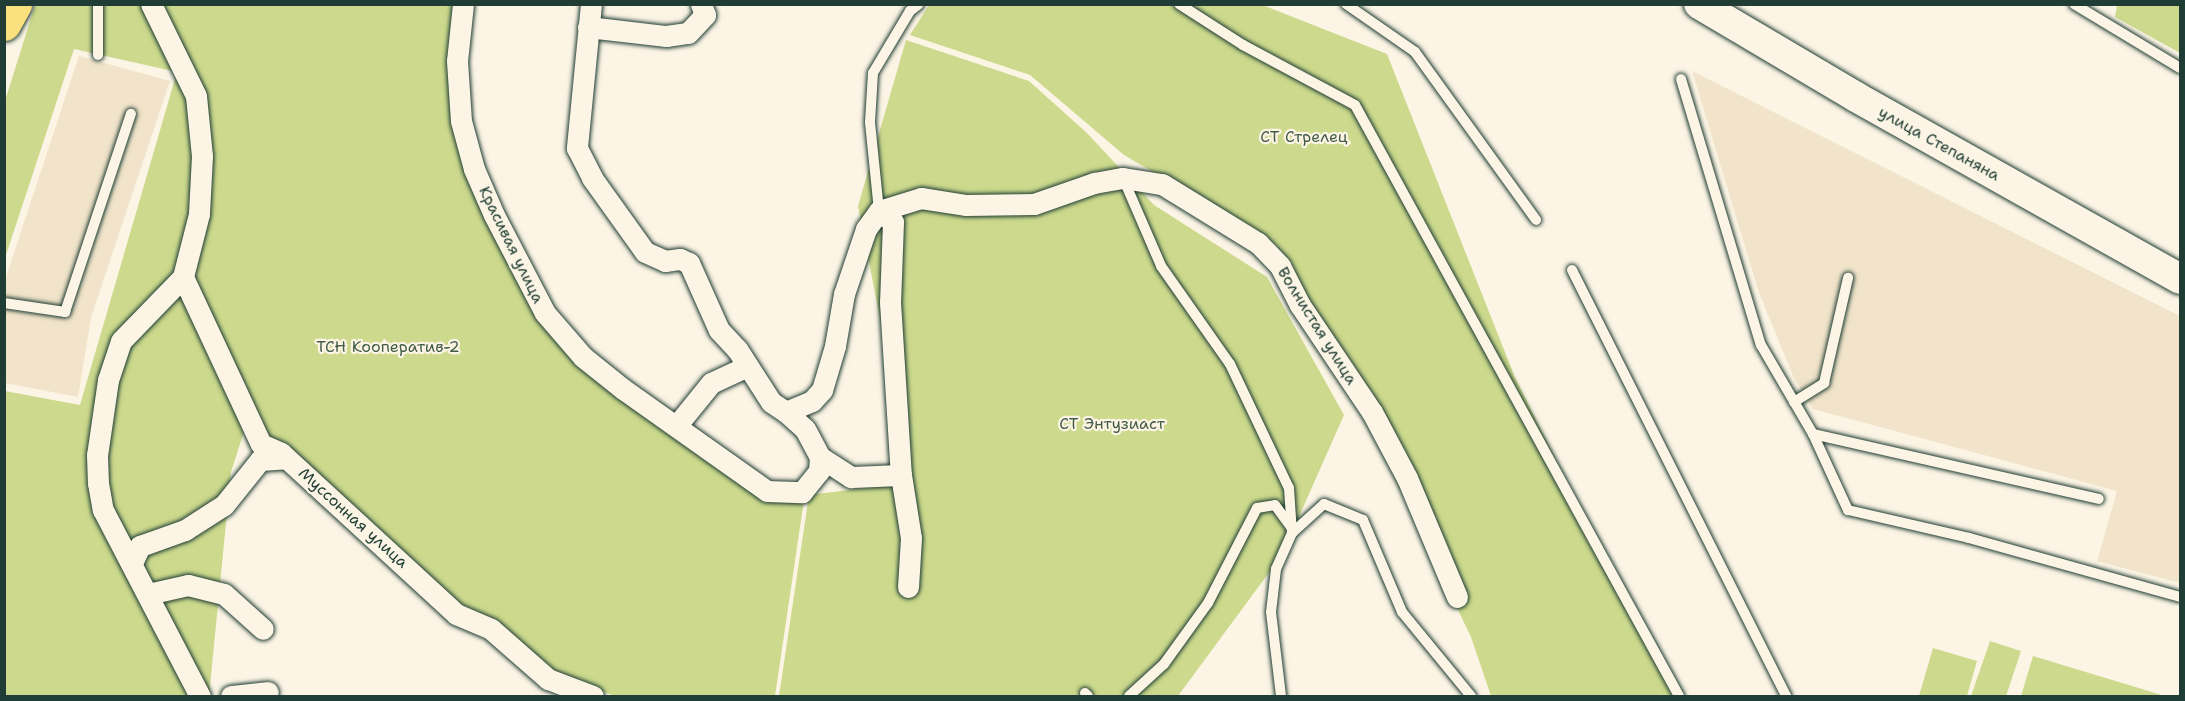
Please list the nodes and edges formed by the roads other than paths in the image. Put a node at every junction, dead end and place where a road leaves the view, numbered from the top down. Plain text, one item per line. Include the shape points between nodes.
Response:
1 (9, 4) edge
2 (15, 4) edge
3 (99, 4) edge
4 (151, 4) edge
5 (463, 4) edge
6 (591, 4) edge
7 (701, 4) edge
8 (919, 4) edge
9 (1179, 4) edge
10 (1346, 4) edge
11 (1699, 4) edge
12 (2074, 4) edge
13 (4, 18) edge
14 (4, 24) edge
15 (588, 27) junction
16 (98, 55) dead end
17 (2181, 68) edge
18 (1681, 79) dead end
19 (131, 114) dead end
20 (1123, 178) junction
21 (879, 211) junction
22 (1536, 220) dead end
23 (1572, 270) dead end
24 (183, 277) junction
25 (1848, 278) dead end
26 (2181, 279) edge
27 (4, 303) edge
28 (746, 367) junction
29 (1794, 402) junction
30 (786, 412) junction
31 (677, 425) junction
32 (1813, 434) junction
33 (820, 457) junction
34 (286, 458) junction
35 (901, 476) junction
36 (2099, 499) dead end
37 (1291, 530) junction
38 (132, 562) junction
39 (908, 587) dead end
40 (148, 594) junction
41 (1457, 597) dead end
42 (2181, 597) edge
43 (263, 629) dead end
44 (268, 692) dead end
45 (200, 696) edge
46 (231, 696) edge
47 (593, 696) edge
48 (1129, 696) edge
49 (1281, 696) edge
50 (1471, 696) edge
51 (1679, 696) edge
52 (1786, 696) edge

1 - 13 main road
2 - 14 main road
3 - 16 lane
4 - 24 street via 196,96 202,156 199,214
5 - 31 street, Красивая улица via 457,61 461,122 474,169 521,271 546,313 583,357
6 - 15 street
7 - 15 street via 705,15 688,33 666,36
8 - 21 lane via 910,11 873,73 870,122
9 - 51 lane via 1243,45 1355,105
10 - 22 lane via 1415,52
11 - 26 main road, улица Степаняна
12 - 17 lane
15 - 28 street via 577,148 592,178 645,252 665,261 680,259 689,263 719,330 737,349
18 - 29 lane via 1761,345
19 - 27 lane via 65,312
20 - 21 street, Волнистая улица via 1094,183 1034,204 966,205 921,198
20 - 37 lane via 1161,266 1230,364 1268,439 1289,488
20 - 41 street, Волнистая улица via 1162,183 1258,243 1280,266 1300,305 1372,412 1407,478
21 - 30 street via 866,229 844,294 822,390 812,401
21 - 35 street via 893,222 890,302
23 - 52 lane
24 - 34 street, Муссонная улица via 261,444
24 - 38 street via 121,340 108,380 97,455 98,483 103,510
25 - 29 lane via 1824,383
28 - 30 street via 771,402
28 - 31 street via 711,383
29 - 32 lane
30 - 33 street via 805,429
31 - 33 street, Красивая улица via 767,491 802,492 819,471
32 - 36 lane
32 - 42 lane via 1848,510 1968,538
33 - 35 street via 850,477
34 - 38 street via 260,460 224,505 185,531 140,546
34 - 47 street, Муссонная улица via 456,614 491,629 548,679
35 - 39 street via 911,538
37 - 48 lane via 1275,505 1257,508 1208,603 1164,664
37 - 49 lane via 1276,568 1271,612
37 - 50 lane via 1324,504 1363,520 1402,612
38 - 40 street
40 - 43 street via 188,585 224,594
40 - 45 street
44 - 46 street

